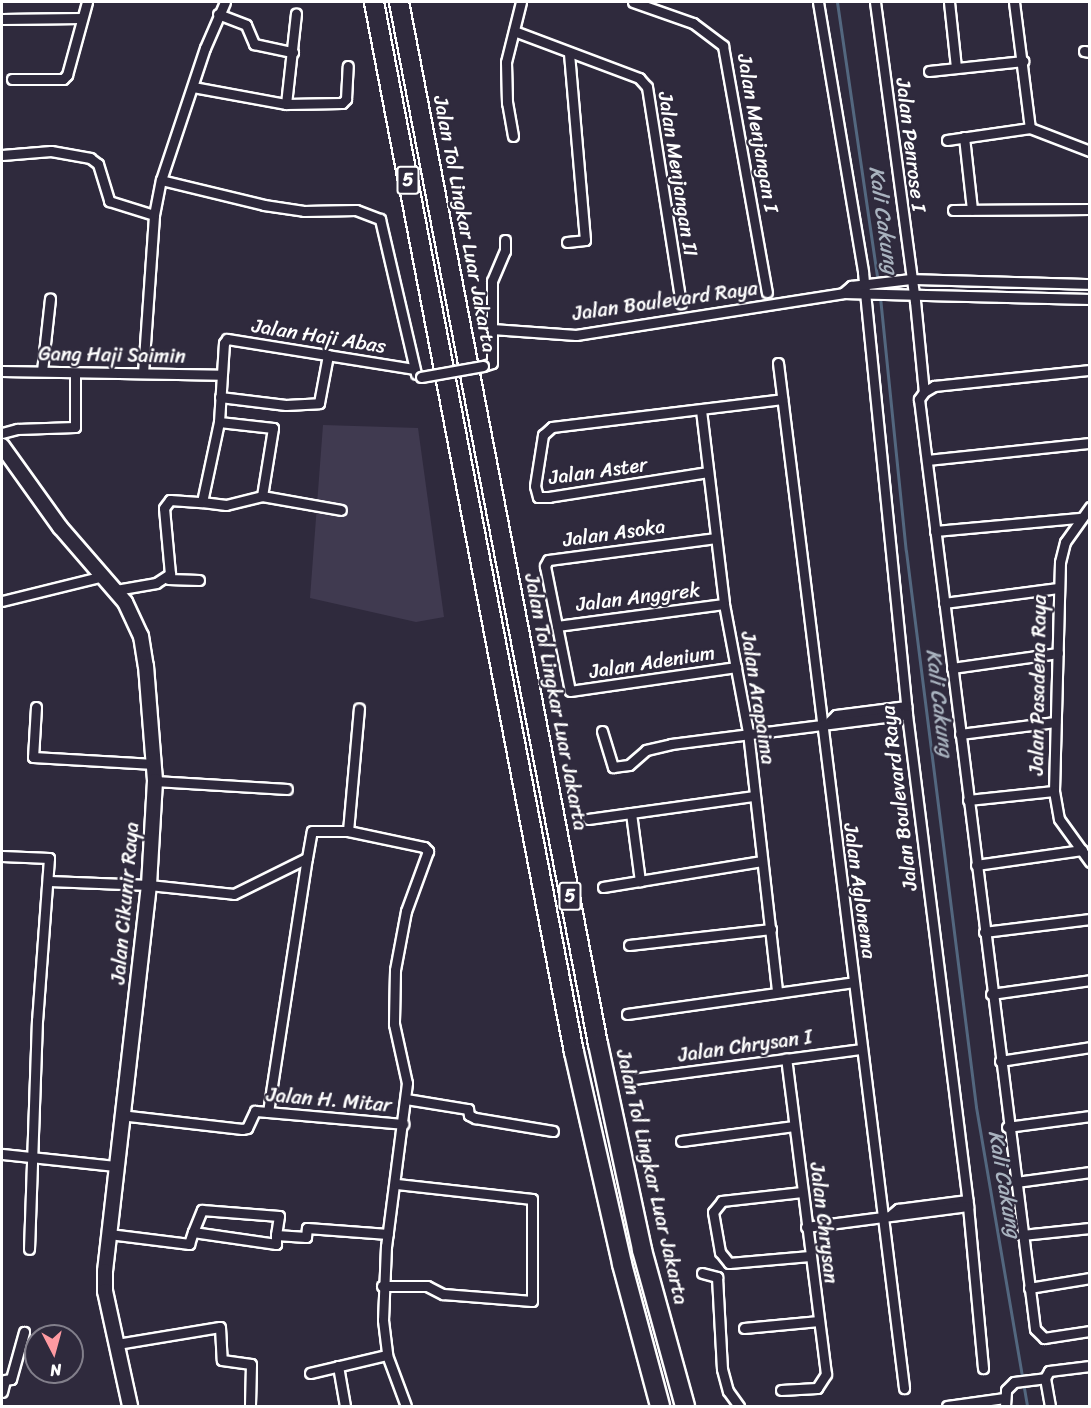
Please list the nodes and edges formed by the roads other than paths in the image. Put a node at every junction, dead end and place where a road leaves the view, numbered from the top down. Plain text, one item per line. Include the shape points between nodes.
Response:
1 (87, 2) edge
2 (225, 2) edge
3 (374, 2) edge
4 (399, 2) edge
5 (521, 2) edge
6 (633, 2) edge
7 (818, 2) edge
8 (875, 2) edge
9 (949, 2) edge
10 (1014, 2) edge
11 (218, 14) junction
12 (296, 14) dead end
13 (81, 18) junction
14 (2, 19) edge
15 (514, 31) junction
16 (292, 52) junction
17 (569, 55) junction
18 (1023, 61) junction
19 (348, 66) dead end
20 (956, 67) junction
21 (929, 71) dead end
22 (12, 79) dead end
23 (193, 87) junction
24 (286, 104) junction
25 (1030, 128) junction
26 (513, 136) dead end
27 (964, 136) junction
28 (947, 140) dead end
29 (1089, 151) edge
30 (2, 155) edge
31 (161, 180) junction
32 (1089, 209) edge
33 (953, 210) dead end
34 (972, 210) junction
35 (154, 215) junction
36 (505, 240) dead end
37 (567, 242) dead end
38 (911, 279) junction
39 (864, 284) junction
40 (1089, 284) edge
41 (767, 292) dead end
42 (914, 292) junction
43 (843, 293) junction
44 (865, 297) junction
45 (50, 298) dead end
46 (1089, 299) edge
47 (681, 303) dead end
48 (492, 330) junction
49 (328, 355) junction
50 (778, 363) dead end
51 (1089, 370) edge
52 (42, 371) junction
53 (2, 372) edge
54 (75, 373) junction
55 (143, 373) junction
56 (418, 373) junction
57 (221, 375) junction
58 (924, 392) junction
59 (220, 397) junction
60 (782, 399) junction
61 (701, 410) junction
62 (219, 422) junction
63 (2, 433) edge
64 (1089, 443) edge
65 (2, 447) edge
66 (927, 460) junction
67 (708, 472) junction
68 (262, 496) junction
69 (202, 502) junction
70 (1089, 507) edge
71 (341, 510) dead end
72 (1079, 518) junction
73 (935, 531) junction
74 (716, 538) junction
75 (104, 576) junction
76 (168, 579) junction
77 (199, 580) dead end
78 (1058, 588) junction
79 (116, 590) junction
80 (2, 601) edge
81 (944, 603) junction
82 (724, 604) junction
83 (557, 626) junction
84 (1058, 653) junction
85 (736, 668) junction
86 (952, 668) junction
87 (36, 707) dead end
88 (359, 708) dead end
89 (907, 710) junction
90 (1055, 722) junction
91 (819, 723) junction
92 (602, 731) dead end
93 (748, 732) junction
94 (960, 734) junction
95 (154, 764) junction
96 (155, 781) junction
97 (287, 789) dead end
98 (1054, 791) junction
99 (754, 796) junction
100 (968, 800) junction
101 (631, 813) junction
102 (588, 819) dead end
103 (348, 831) junction
104 (1082, 850) junction
105 (2, 856) edge
106 (307, 858) junction
107 (762, 861) junction
108 (1089, 862) edge
109 (976, 865) junction
110 (49, 881) junction
111 (640, 881) junction
112 (149, 885) junction
113 (603, 887) dead end
114 (1089, 918) edge
115 (771, 929) junction
116 (984, 932) junction
117 (629, 945) dead end
118 (1089, 980) edge
119 (854, 982) junction
120 (777, 992) junction
121 (991, 993) junction
122 (627, 1014) dead end
123 (1089, 1047) edge
124 (862, 1049) junction
125 (786, 1059) junction
126 (999, 1061) junction
127 (633, 1079) dead end
128 (406, 1099) junction
129 (268, 1112) junction
130 (120, 1114) junction
131 (1089, 1116) edge
132 (403, 1124) junction
133 (794, 1126) junction
134 (1007, 1127) junction
135 (553, 1131) dead end
136 (681, 1141) dead end
137 (2, 1154) edge
138 (32, 1157) junction
139 (115, 1166) junction
140 (1089, 1172) edge
141 (1016, 1182) junction
142 (397, 1184) junction
143 (802, 1192) junction
144 (968, 1203) junction
145 (887, 1215) junction
146 (806, 1227) junction
147 (1089, 1228) edge
148 (193, 1232) junction
149 (109, 1234) junction
150 (388, 1234) junction
151 (276, 1235) junction
152 (1022, 1235) junction
153 (28, 1249) dead end
154 (810, 1256) junction
155 (702, 1273) dead end
156 (1089, 1278) edge
157 (382, 1286) junction
158 (1029, 1288) junction
159 (819, 1321) junction
160 (744, 1329) dead end
161 (1089, 1331) edge
162 (24, 1332) dead end
163 (117, 1344) junction
164 (387, 1355) junction
165 (338, 1366) junction
166 (1089, 1366) edge
167 (983, 1368) dead end
168 (310, 1373) dead end
169 (1041, 1378) junction
170 (904, 1388) dead end
171 (781, 1390) dead end
172 (2, 1392) edge
173 (1004, 1402) edge
174 (130, 1407) edge
175 (250, 1407) edge
176 (345, 1407) edge
177 (406, 1407) edge
178 (660, 1407) edge
179 (685, 1407) edge
180 (739, 1407) edge
181 (947, 1407) edge
182 (1050, 1407) edge

1 - 13 street
2 - 11 street
3 - 178 highway, 5 via 574,1052 621,1264
4 - 179 highway, Jalan Tol Lingkar Luar Jakarta / 5 via 598,1044 642,1250
5 - 15 street
6 - 41 street, Jalan Menjangan I via 693,23 723,46
7 - 39 street, Jalan Boulevard Raya
8 - 38 street, Jalan Penrose I
9 - 20 street
10 - 18 street
11 - 16 street via 246,25 254,44
11 - 23 street
12 - 16 street
13 - 14 street
13 - 22 street via 63,79
15 - 17 street, Jalan Menjangan II
15 - 26 street via 506,62
16 - 24 street
17 - 37 street via 585,240
17 - 47 street, Jalan Menjangan II via 639,78 647,87
18 - 20 street
18 - 25 street
19 - 24 street via 344,102
20 - 21 street
23 - 24 street
23 - 31 street
25 - 27 street
25 - 29 street
27 - 28 street
27 - 34 street
30 - 35 street via 51,151 90,158 98,164 109,201
31 - 35 street
31 - 56 street via 264,206 304,211 356,210 380,219
32 - 34 street
33 - 34 street
35 - 55 street
36 - 48 street via 505,250 492,281
38 - 39 street
38 - 40 street
38 - 42 street, Jalan Penrose I
39 - 43 street via 847,287
39 - 44 street, Jalan Boulevard Raya
42 - 44 street
42 - 46 street
42 - 58 street, Jalan Penrose I
43 - 44 street
43 - 48 street, Jalan Boulevard Raya via 576,335
44 - 89 street, Jalan Boulevard Raya
45 - 52 street
48 - 56 street, Jalan Haji Abas, bridge via 492,363
49 - 56 street, Jalan Haji Abas
49 - 57 street, Jalan Haji Abas via 227,339
49 - 59 street via 319,403 286,405
50 - 60 street, Jalan Aglonema
51 - 58 street via 934,386
52 - 53 street, Gang Haji Saimin
52 - 54 street, Gang Haji Saimin
54 - 55 street, Gang Haji Saimin
54 - 63 street via 75,427
55 - 57 street, Gang Haji Saimin
57 - 59 street, Jalan Haji Abas
58 - 66 street, Jalan Penrose I via 919,399
59 - 62 street, Jalan Haji Abas
60 - 61 street
60 - 91 street, Jalan Aglonema
61 - 67 street, Jalan Arapaima
61 - 67 street, Jalan Aster via 545,430 536,493 549,497
62 - 68 street via 273,428
62 - 69 street, Jalan Haji Abas
64 - 66 street
65 - 75 street, Jalan Cikunir Raya via 60,527
66 - 73 street, Jalan Penrose I
67 - 74 street, Jalan Arapaima
68 - 69 street via 226,504
68 - 71 street
69 - 76 street via 166,502
70 - 72 street, Jalan Pasadena Raya
72 - 73 street
72 - 78 street, Jalan Pasadena Raya via 1065,542
73 - 81 street, Jalan Penrose I
74 - 82 street, Jalan Arapaima
74 - 83 street, Jalan Asoka via 548,560 545,566
75 - 79 street, Jalan Cikunir Raya
75 - 80 street
76 - 77 street
76 - 79 street
78 - 81 street
78 - 84 street, Jalan Pasadena Raya
79 - 95 street, Jalan Cikunir Raya via 141,636
81 - 86 street, Jalan Penrose I
82 - 83 street, Jalan Anggrek
82 - 85 street, Jalan Arapaima
83 - 85 street, Jalan Adenium via 570,692
84 - 86 street
84 - 90 street, Jalan Pasadena Raya
85 - 93 street, Jalan Arapaima
86 - 94 street, Jalan Penrose I
87 - 95 street via 33,757
88 - 103 street
89 - 91 street
89 - 144 street, Jalan Boulevard Raya
90 - 94 street
90 - 98 street, Jalan Pasadena Raya
91 - 93 street
91 - 119 street, Jalan Aglonema
92 - 93 street via 613,767 629,765 646,750
93 - 99 street, Jalan Arapaima
94 - 100 street, Jalan Penrose I
95 - 96 street, Jalan Cikunir Raya
96 - 97 street
96 - 112 street, Jalan Cikunir Raya
98 - 100 street
98 - 104 street, Jalan Pasadena Raya via 1059,819
99 - 101 street
99 - 107 street, Jalan Arapaima
100 - 109 street, Jalan Penrose I
101 - 102 street
101 - 111 street
103 - 106 street via 312,831
103 - 128 street via 428,851 406,911 395,970 394,1024 407,1083
104 - 108 street, Jalan Pasadena Raya
104 - 109 street
105 - 110 street via 49,858
106 - 112 street via 234,894
106 - 129 street
107 - 111 street
107 - 115 street, Jalan Arapaima
109 - 116 street, Jalan Penrose I
110 - 112 street
110 - 138 street via 37,1020
111 - 113 street
112 - 130 street, Jalan Cikunir Raya
114 - 116 street
115 - 117 street
115 - 120 street, Jalan Arapaima
116 - 121 street, Jalan Penrose I
118 - 121 street
119 - 120 street
119 - 124 street, Jalan Aglonema
120 - 122 street
121 - 126 street, Jalan Penrose I
123 - 126 street
124 - 125 street, Jalan Chrysan I
124 - 145 street, Jalan Aglonema
125 - 127 street, Jalan Chrysan I
125 - 133 street, Jalan Chrysan
126 - 134 street, Jalan Penrose I
128 - 132 street
128 - 135 street via 468,1109 469,1115 483,1120
129 - 130 street, Jalan H. Mitar via 255,1111 247,1128 242,1129
129 - 132 street, Jalan H. Mitar
130 - 139 street, Jalan Cikunir Raya
131 - 134 street
132 - 142 street
133 - 136 street
133 - 143 street, Jalan Chrysan
134 - 141 street, Jalan Penrose I
137 - 138 street
138 - 139 street
138 - 153 street
139 - 149 street, Jalan Cikunir Raya
140 - 141 street
141 - 152 street, Jalan Penrose I
142 - 150 street
142 - 157 street via 532,1199 532,1301 443,1294 427,1286
143 - 146 street, Jalan Chrysan
143 - 154 street via 722,1201 713,1212 720,1252 734,1264
144 - 145 street
144 - 167 street, Jalan Boulevard Raya
145 - 146 street
145 - 170 street, Jalan Aglonema
146 - 154 street, Jalan Chrysan
147 - 152 street
148 - 149 street via 189,1244
148 - 151 street via 276,1244
148 - 151 street via 202,1210 279,1216
149 - 163 street, Jalan Cikunir Raya via 105,1291
150 - 151 street via 307,1228 306,1237
150 - 157 street
152 - 158 street, Jalan Penrose I
154 - 159 street, Jalan Chrysan
155 - 180 street via 717,1277 722,1369 728,1391
156 - 158 street
157 - 164 street
158 - 161 street, Jalan Penrose I via 1035,1329 1040,1336
159 - 160 street
159 - 171 street, Jalan Chrysan via 826,1374 817,1389
162 - 172 street via 11,1379 5,1380
163 - 174 street, Jalan Cikunir Raya
163 - 175 street via 220,1327 222,1360 250,1364
164 - 165 street
164 - 177 street
165 - 168 street
165 - 176 street
166 - 169 street via 1049,1371
169 - 173 street via 1014,1382
169 - 182 street
173 - 181 street

